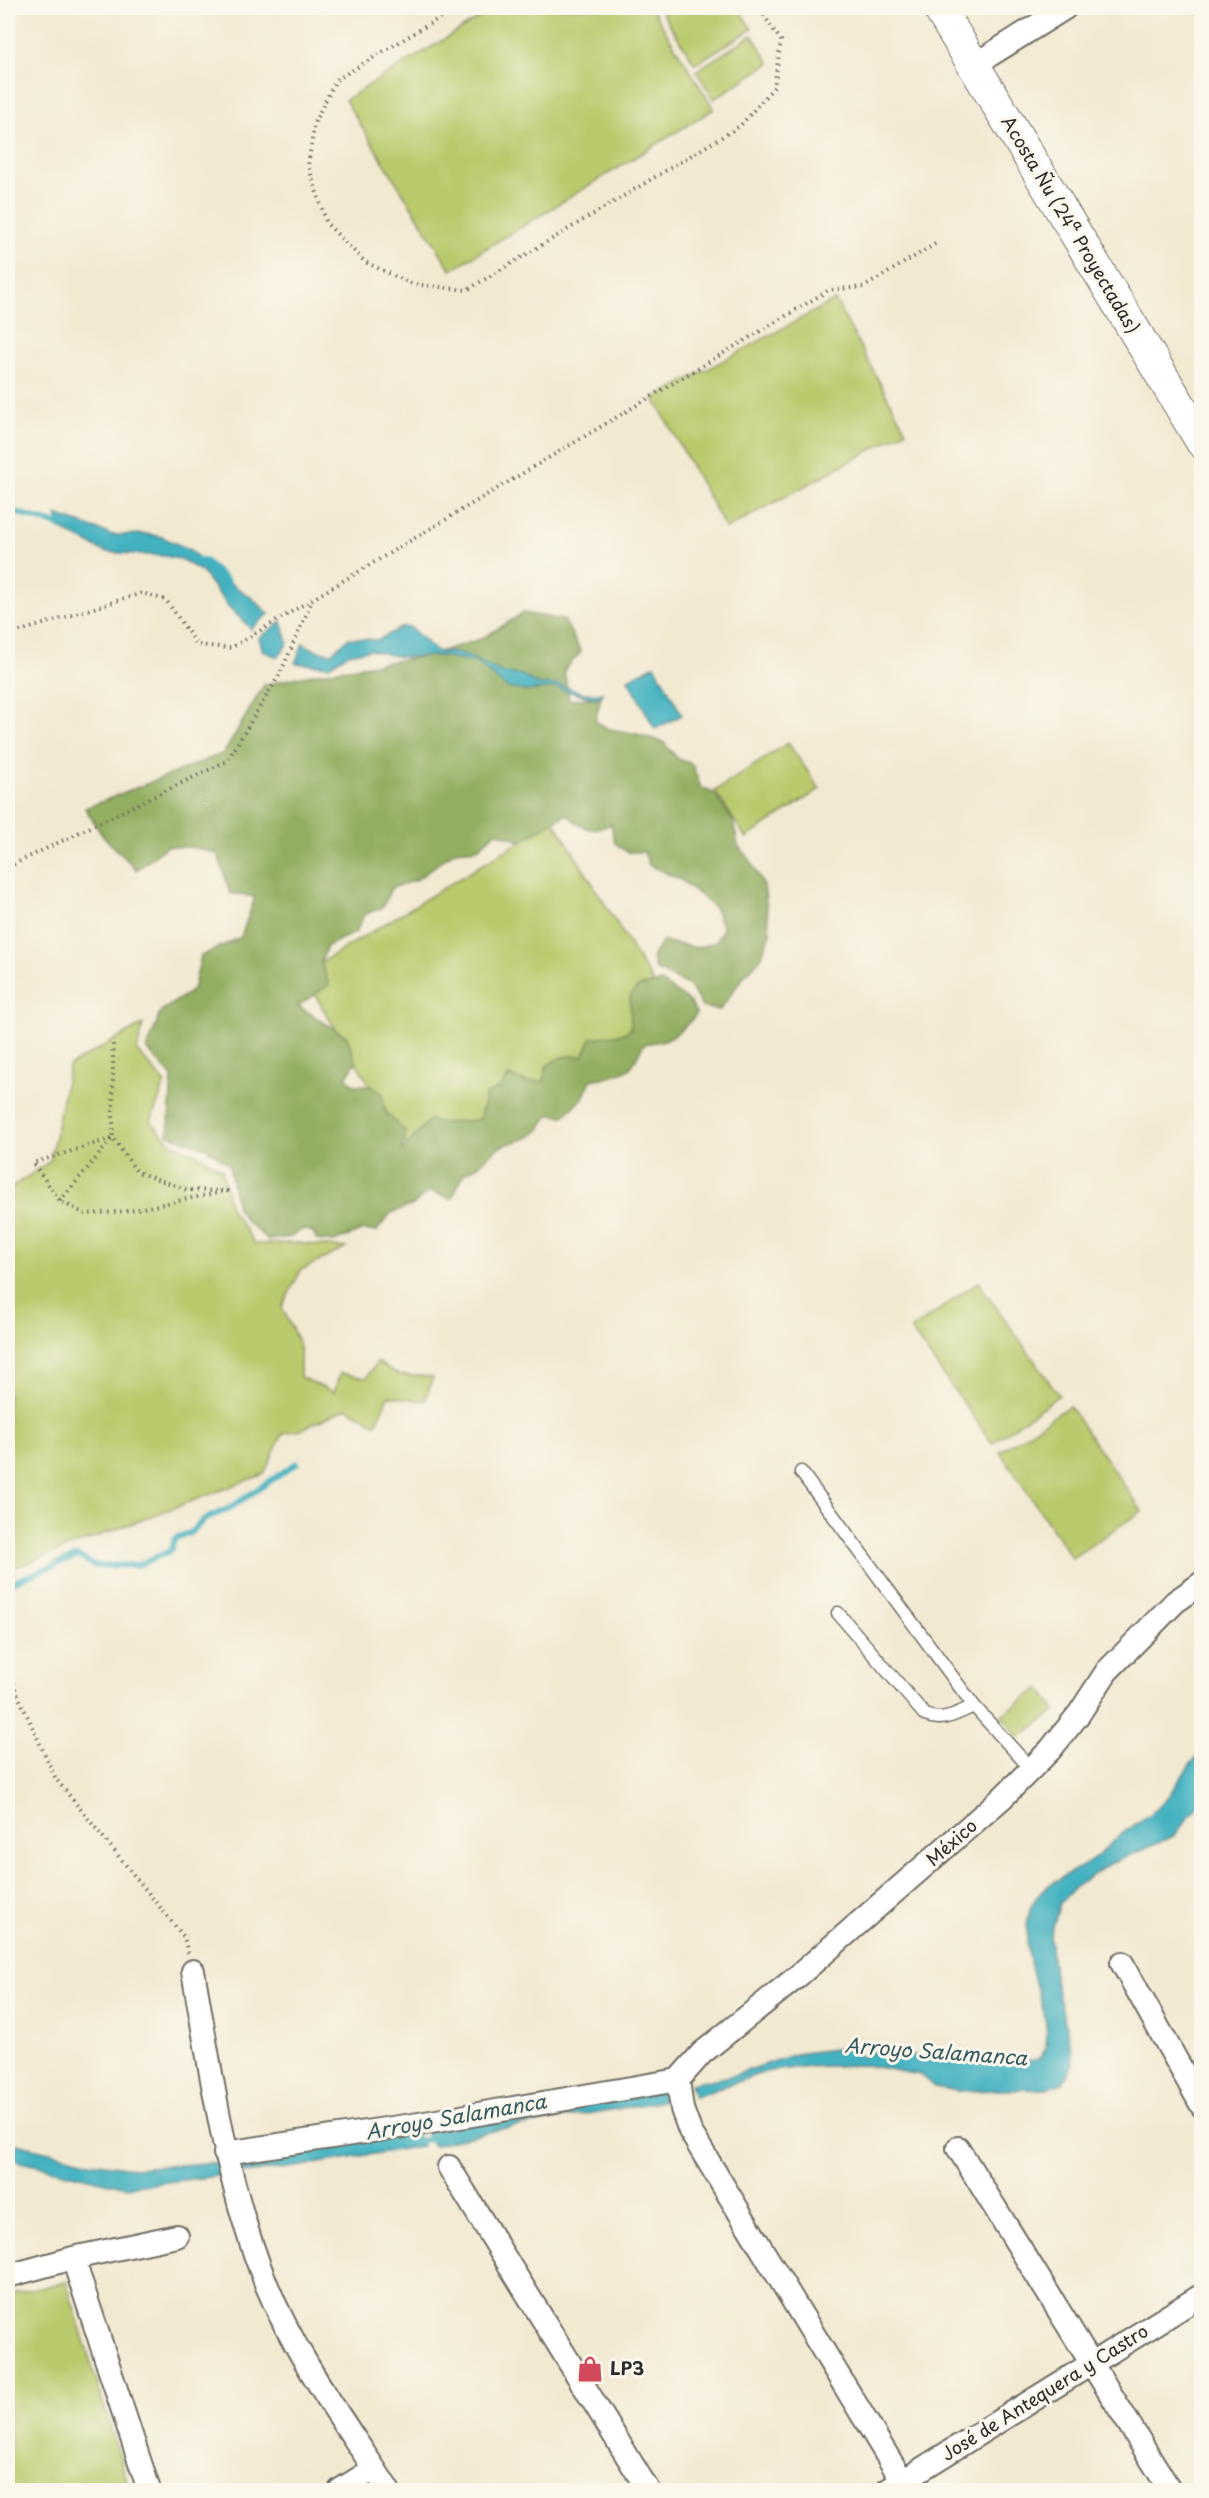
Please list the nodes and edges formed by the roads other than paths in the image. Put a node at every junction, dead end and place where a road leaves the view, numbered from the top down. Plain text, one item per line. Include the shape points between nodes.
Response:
1 (939, 8) edge
2 (958, 8) edge
3 (1065, 8) edge
4 (981, 60) junction
5 (1101, 257) junction
6 (1202, 404) edge
7 (1202, 442) edge
8 (801, 1472) dead end
9 (1202, 1583) edge
10 (838, 1613) dead end
11 (974, 1706) junction
12 (1031, 1769) junction
13 (1122, 1963) dead end
14 (193, 1971) road end
15 (680, 2092) junction
16 (1202, 2106) edge
17 (958, 2148) dead end
18 (225, 2153) junction
19 (449, 2167) dead end
20 (177, 2236) dead end
21 (73, 2258) junction
22 (8, 2276) edge
23 (1202, 2295) edge
24 (1091, 2364) junction
25 (375, 2469) junction
26 (900, 2487) edge
27 (149, 2490) edge
28 (340, 2490) edge
29 (388, 2490) edge
30 (648, 2490) edge
31 (1170, 2490) edge

1 - 4 street, Acosta Ñu (24ª Proyectadas)
2 - 4 street, Acosta Ñu (24ª Proyectadas)
3 - 4 street
4 - 5 street, Acosta Ñu (24ª Proyectadas)
5 - 6 street, Acosta Ñu (24ª Proyectadas)
5 - 7 street, Acosta Ñu (24ª Proyectadas)
8 - 11 lane
9 - 12 street, México via 1175,1602 1107,1671 1079,1714
10 - 11 lane via 925,1715 944,1719
11 - 12 lane
12 - 15 street, México via 925,1867 702,2053
13 - 16 street
14 - 18 street
15 - 18 street
15 - 26 street via 690,2131
17 - 24 street
18 - 25 street via 267,2287 296,2346
19 - 30 street
20 - 21 street
21 - 22 street
21 - 27 street
23 - 24 street, José de Antequera y Castro
24 - 26 street, José de Antequera y Castro
24 - 31 street
25 - 28 street
25 - 29 street

